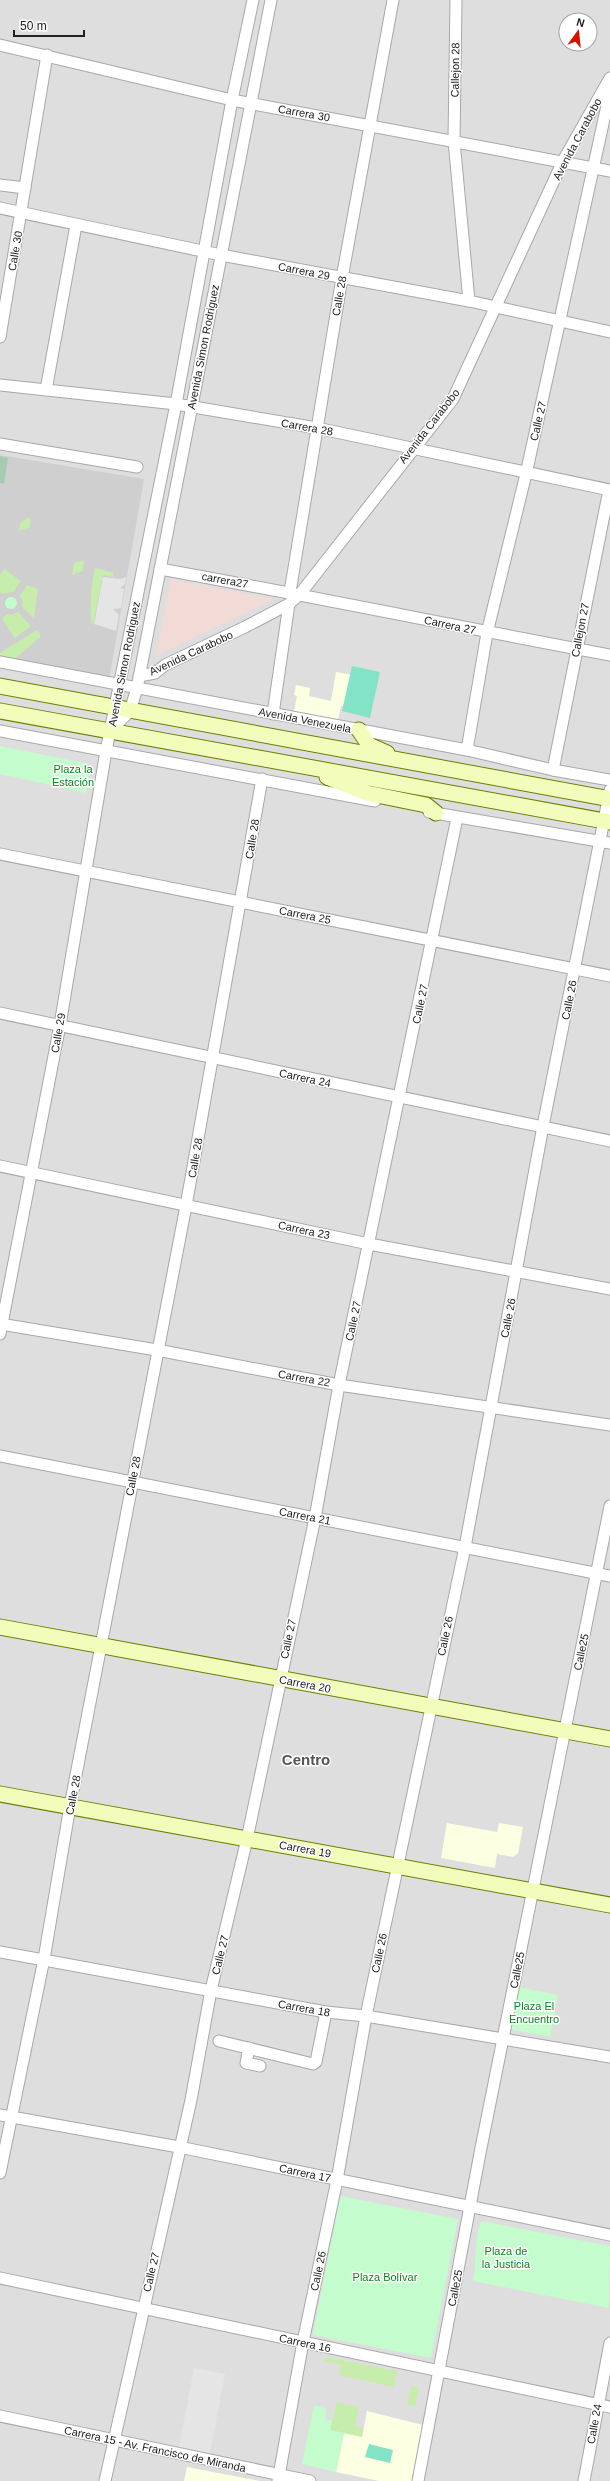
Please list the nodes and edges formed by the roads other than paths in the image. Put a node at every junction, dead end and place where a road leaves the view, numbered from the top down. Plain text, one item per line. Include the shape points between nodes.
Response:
1 (253, 0) edge
2 (271, 0) edge
3 (393, 0) edge
4 (456, 0) edge
5 (0, 46) edge
6 (47, 55) junction
7 (610, 78) edge
8 (610, 92) edge
9 (232, 100) junction
10 (252, 103) junction
11 (371, 125) junction
12 (454, 141) junction
13 (563, 161) junction
14 (593, 168) junction
15 (610, 171) edge
16 (0, 185) edge
17 (25, 188) junction
18 (0, 208) edge
19 (22, 212) junction
20 (76, 225) junction
21 (205, 250) junction
22 (221, 255) junction
23 (342, 278) junction
24 (469, 301) junction
25 (494, 307) junction
26 (560, 322) junction
27 (610, 332) edge
28 (0, 337) edge
29 (0, 385) edge
30 (46, 390) junction
31 (176, 404) junction
32 (191, 407) junction
33 (317, 428) junction
34 (0, 444) edge
35 (413, 447) junction
36 (137, 467) dead end
37 (526, 474) junction
38 (609, 490) edge
39 (160, 569) junction
40 (295, 593) junction
41 (288, 604) junction
42 (487, 633) junction
43 (576, 649) junction
44 (610, 655) edge
45 (0, 662) edge
46 (155, 673) junction
47 (139, 676) junction
48 (120, 685) junction
49 (0, 686) edge
50 (136, 688) junction
51 (156, 692) junction
52 (115, 708) junction
53 (0, 711) edge
54 (130, 711) junction
55 (274, 714) junction
56 (359, 730) junction
57 (0, 731) edge
58 (110, 731) junction
59 (467, 750) junction
60 (106, 751) junction
61 (308, 768) junction
62 (554, 770) junction
63 (475, 774) junction
64 (262, 779) junction
65 (610, 780) edge
66 (609, 796) edge
67 (436, 813) junction
68 (456, 818) junction
69 (607, 822) edge
70 (606, 842) edge
71 (0, 854) edge
72 (86, 871) junction
73 (242, 903) junction
74 (433, 941) junction
75 (575, 969) junction
76 (610, 976) edge
77 (0, 1013) edge
78 (60, 1025) junction
79 (213, 1059) junction
80 (400, 1097) junction
81 (543, 1126) junction
82 (610, 1141) edge
83 (0, 1166) edge
84 (32, 1172) junction
85 (186, 1206) junction
86 (369, 1244) junction
87 (518, 1270) junction
88 (610, 1289) edge
89 (1, 1328) edge
90 (157, 1350) junction
91 (339, 1385) junction
92 (491, 1408) junction
93 (610, 1425) edge
94 (0, 1456) edge
95 (132, 1483) junction
96 (610, 1506) edge
97 (315, 1518) junction
98 (465, 1547) junction
99 (597, 1574) junction
100 (610, 1576) edge
101 (0, 1627) edge
102 (102, 1647) junction
103 (279, 1679) junction
104 (430, 1707) junction
105 (564, 1731) junction
106 (610, 1739) edge
107 (0, 1794) edge
108 (70, 1806) junction
109 (247, 1839) junction
110 (399, 1866) junction
111 (532, 1892) junction
112 (610, 1905) edge
113 (0, 1952) edge
114 (44, 1959) junction
115 (211, 1990) junction
116 (326, 2012) junction
117 (366, 2016) junction
118 (504, 2039) junction
119 (219, 2041) dead end
120 (249, 2048) junction
121 (610, 2057) edge
122 (260, 2066) dead end
123 (5, 2116) edge
124 (180, 2147) junction
125 (0, 2173) edge
126 (337, 2180) junction
127 (470, 2207) junction
128 (610, 2235) edge
129 (0, 2278) edge
130 (142, 2308) junction
131 (303, 2342) junction
132 (610, 2343) edge
133 (439, 2372) junction
134 (597, 2404) junction
135 (610, 2407) edge
136 (0, 2416) edge
137 (113, 2441) junction
138 (279, 2478) edge
139 (105, 2481) edge
140 (310, 2481) edge
141 (418, 2481) edge
142 (584, 2481) edge

1 - 9 street, Avenida Simon Rodriguez
2 - 10 street, Avenida Simon Rodriguez
3 - 11 street, Calle 28
4 - 12 street, Callejon 28
5 - 6 street, Carrera 30
6 - 9 street, Carrera 30
6 - 17 street, Calle 30
7 - 13 street, Avenida Carabobo
8 - 14 street, Calle 27
9 - 10 street, Carrera 30
9 - 21 street, Avenida Simon Rodriguez
10 - 11 street, Carrera 30
10 - 22 street, Avenida Simon Rodriguez
11 - 12 street, Carrera 30
11 - 23 street, Calle 28
12 - 13 street, Carrera 30
12 - 24 street, Callejon 28
13 - 14 street, Carrera 30
13 - 25 street, Avenida Carabobo
14 - 15 street, Carrera 30
14 - 26 street, Calle 27
16 - 17 street
17 - 19 street, Calle 30
18 - 19 street, Carrera 29
19 - 20 street, Carrera 29
19 - 28 street, Calle 30
20 - 21 street, Carrera 29
20 - 30 street
21 - 22 street, Carrera 29
21 - 31 street, Avenida Simon Rodriguez
22 - 23 street, Carrera 29
22 - 32 street, Avenida Simon Rodriguez
23 - 24 street, Carrera 29
23 - 33 street, Calle 28
24 - 25 street, Carrera 29
25 - 26 street, Carrera 29
25 - 35 street, Avenida Carabobo via 458,392
26 - 27 street, Carrera 29
26 - 37 street, Calle 27
29 - 30 street, Carrera 28
30 - 31 street, Carrera 28
31 - 32 street, Carrera 28
31 - 48 street, Avenida Simon Rodriguez
32 - 33 street, Carrera 28
32 - 39 street, Avenida Simon Rodriguez
33 - 35 street, Carrera 28
33 - 40 street, Calle 28
34 - 36 street
35 - 37 street, Carrera 28
35 - 40 street, Avenida Carabobo
37 - 38 street, Carrera 28
37 - 42 street, Calle 27
38 - 43 street, Callejon 27
39 - 40 street, carrera27
39 - 47 street, Avenida Simon Rodriguez
40 - 41 street, Avenida Carabobo
40 - 42 street, Carrera 27
41 - 46 street, Avenida Carabobo via 165,665
41 - 55 street
42 - 43 street, Carrera 27
42 - 59 street, Calle 27
43 - 44 street, Carrera 27
43 - 62 street, Callejon 27
45 - 48 street, Avenida Venezuela
46 - 47 street, Avenida Carabobo
46 - 51 street
47 - 50 street, Avenida Simon Rodriguez
48 - 50 street, Avenida Venezuela
48 - 52 street, Avenida Simon Rodriguez
49 - 52 street, Avenida Venezuela
50 - 51 street, Avenida Venezuela
50 - 54 street, Avenida Simon Rodriguez
51 - 55 street, Avenida Venezuela
52 - 54 street, Avenida Venezuela
52 - 58 street, Avenida Simon Rodriguez
53 - 58 street
54 - 58 street, Avenida Simon Rodriguez
54 - 63 street, Avenida Venezuela
55 - 56 street, Avenida Venezuela
56 - 59 street, Avenida Venezuela
56 - 63 street via 368,745 392,755 455,767
57 - 60 street
58 - 60 street, Calle 29
58 - 61 street
59 - 62 street, Avenida Venezuela
60 - 64 street
60 - 72 street, Calle 29
61 - 67 street via 367,793 426,805
61 - 69 street
62 - 65 street, Avenida Venezuela
63 - 66 street, Avenida Venezuela
64 - 67 street
64 - 73 street, Calle 28
66 - 69 street, Calle 26
67 - 68 street
68 - 70 street
68 - 74 street, Calle 27
69 - 70 street, Calle 26
70 - 75 street, Calle 26
71 - 72 street, Carrera 25
72 - 73 street, Carrera 25
72 - 78 street, Calle 29
73 - 74 street, Carrera 25
73 - 79 street, Calle 28
74 - 75 street, Carrera 25
74 - 80 street, Calle 27
75 - 76 street, Carrera 25
75 - 81 street, Calle 26
77 - 78 street, Carrera 24
78 - 79 street, Carrera 24
78 - 84 street, Calle 29
79 - 80 street, Carrera 24
79 - 85 street, Calle 28
80 - 81 street, Carrera 24
80 - 86 street, Calle 27
81 - 82 street, Carrera 24
81 - 87 street, Calle 26
83 - 84 street, Carrera 23
84 - 85 street, Carrera 23
84 - 89 street, Calle 29
85 - 86 street, Carrera 23
85 - 90 street, Calle 28
86 - 87 street, Carrera 23
86 - 91 street, Calle 27
87 - 88 street, Carrera 23
87 - 92 street, Calle 26
89 - 90 street, Carrera 22
90 - 91 street, Carrera 22
90 - 95 street, Calle 28
91 - 92 street, Carrera 22
91 - 97 street, Calle 27
92 - 93 street, Carrera 22
92 - 98 street, Calle 26
94 - 95 street, Carrera 21
95 - 97 street, Carrera 21
95 - 102 street, Calle 28
96 - 99 street, Calle25
97 - 98 street, Carrera 21
97 - 103 street, Calle 27
98 - 99 street, Carrera 21
98 - 104 street, Calle 26
99 - 100 street, Carrera 21
99 - 105 street, Calle25
101 - 102 street, Carrera 20
102 - 103 street, Carrera 20
102 - 108 street, Calle 28
103 - 104 street, Carrera 20
103 - 109 street, Calle 27
104 - 105 street, Carrera 20
104 - 110 street, Calle 26
105 - 106 street, Carrera 20
105 - 111 street, Calle25
107 - 108 street, Carrera 19
108 - 109 street, Carrera 19
108 - 114 street, Calle 28
109 - 110 street, Carrera 19
109 - 115 street, Calle 27
110 - 111 street, Carrera 19
110 - 117 street, Calle 26
111 - 112 street, Carrera 19
111 - 118 street, Calle25
113 - 114 street, Carrera 18
114 - 115 street, Carrera 18 via 149,1981
114 - 123 street, Calle 28
115 - 116 street, Carrera 18
115 - 124 street, Calle 27
116 - 117 street, Carrera 18
116 - 120 street via 316,2062 313,2064
117 - 118 street, Carrera 18
117 - 126 street, Calle 26
118 - 121 street, Carrera 18
118 - 127 street, Calle25
119 - 120 street
120 - 122 street via 241,2062
123 - 124 street, Carrera 17
123 - 125 street, Calle 28
124 - 126 street, Carrera 17
124 - 130 street, Calle 27
126 - 127 street, Carrera 17
126 - 131 street, Calle 26
127 - 128 street, Carrera 17
127 - 133 street, Calle25
129 - 130 street, Carrera 16
130 - 131 street, Carrera 16
130 - 137 street, Calle 27
131 - 133 street, Carrera 16
131 - 138 street, Calle 26
132 - 134 street, Calle 24
133 - 134 street, Carrera 16
133 - 141 street, Calle25
134 - 135 street, Carrera 16
134 - 142 street, Calle 24
136 - 137 street, Carrera 15 - Av. Francisco de Miranda
137 - 138 street, Carrera 15 - Av. Francisco de Miranda
137 - 139 street, Calle 27
138 - 140 street, Carrera 15 - Av. Francisco de Miranda

